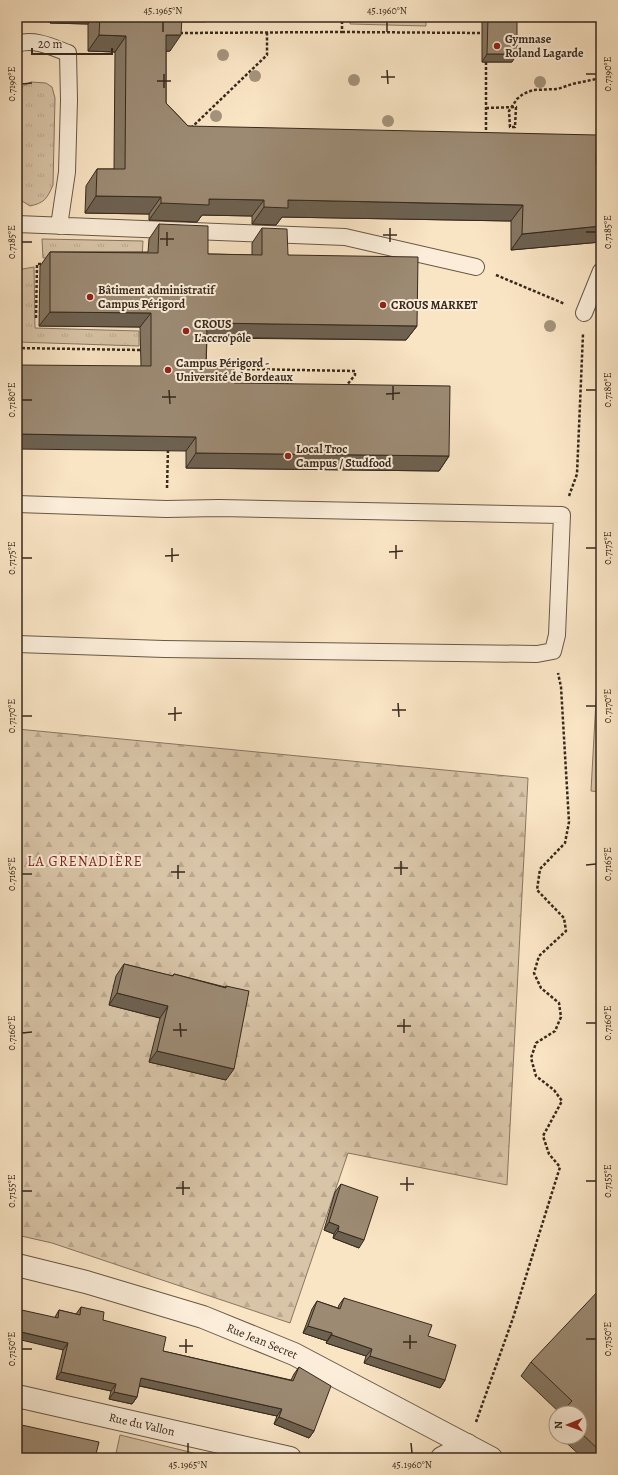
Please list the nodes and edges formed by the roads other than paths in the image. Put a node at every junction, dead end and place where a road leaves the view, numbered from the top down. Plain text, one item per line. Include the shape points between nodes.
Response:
1 (17, 44) edge
2 (17, 224) edge
3 (59, 226) junction
4 (476, 267) road end
5 (601, 271) edge
6 (584, 313) road end
7 (17, 504) edge
8 (17, 644) edge
9 (17, 1265) edge
10 (17, 1396) edge
11 (467, 1446) junction
12 (290, 1458) edge
13 (442, 1458) edge
14 (491, 1458) edge

1 - 3 lane via 25,41 45,44 68,53 67,172
2 - 3 lane
3 - 4 lane via 345,237
5 - 6 lane
7 - 8 lane via 562,515 557,635 553,651 537,654 164,649
9 - 11 street, Rue Jean Secret via 86,1282 203,1317 294,1354
10 - 12 street, Rue du Vallon
11 - 13 street
11 - 14 street, Rue Jean Secret

